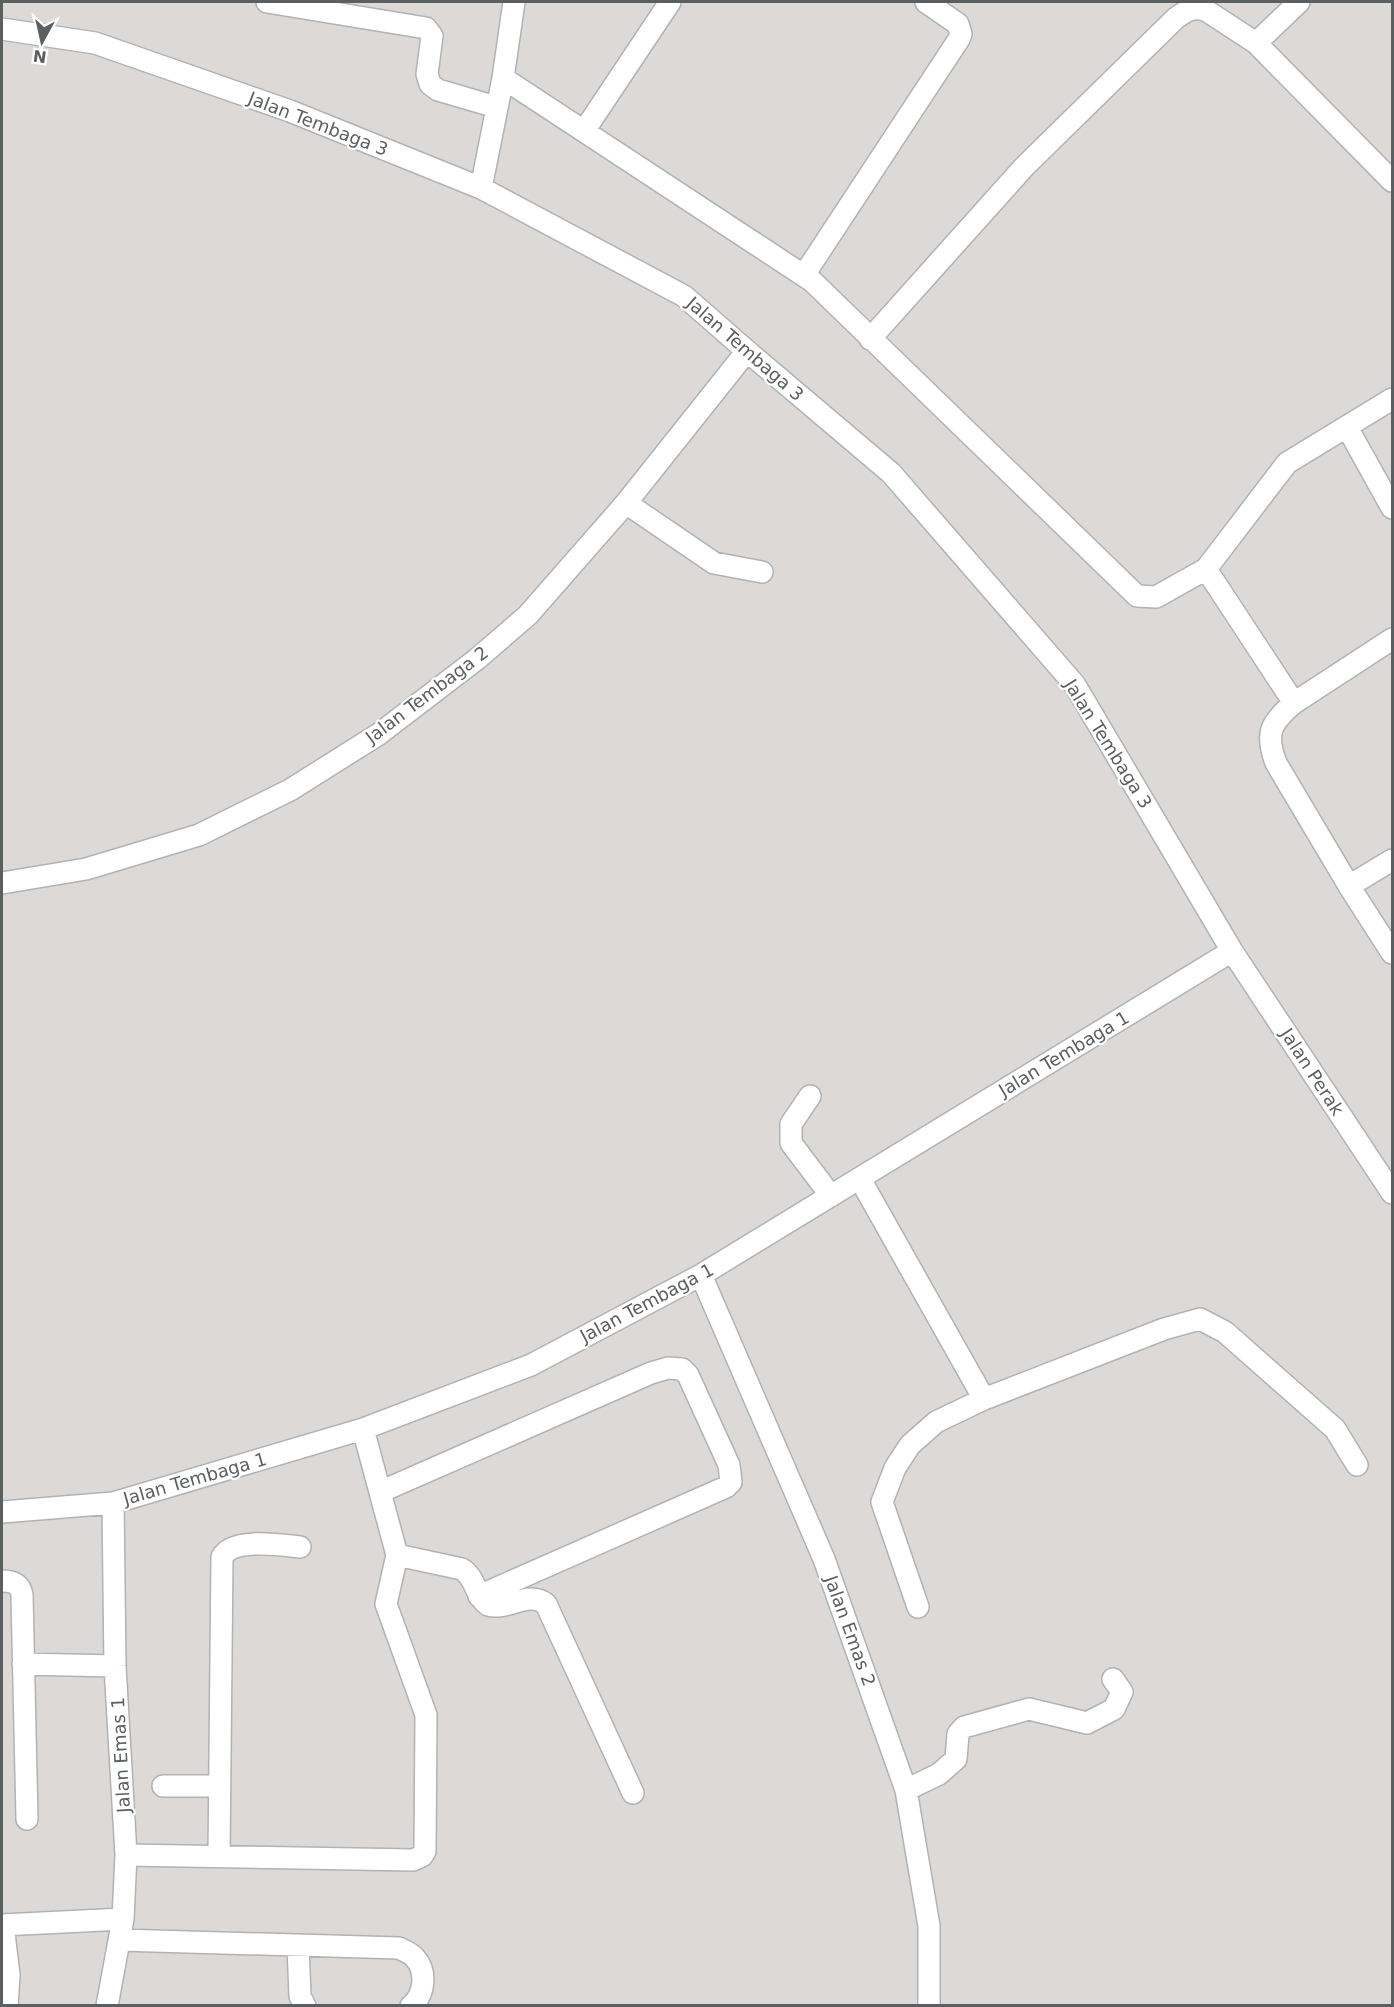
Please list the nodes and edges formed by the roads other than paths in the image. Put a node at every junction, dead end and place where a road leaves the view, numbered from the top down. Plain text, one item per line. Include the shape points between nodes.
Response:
1 (267, 2) edge
2 (514, 2) edge
3 (670, 2) edge
4 (926, 2) edge
5 (1299, 2) edge
6 (2, 28) edge
7 (1256, 43) junction
8 (503, 78) junction
9 (496, 107) junction
10 (584, 130) junction
11 (1392, 181) edge
12 (481, 188) junction
13 (804, 275) junction
14 (870, 339) junction
15 (747, 351) junction
16 (1392, 399) edge
17 (1347, 427) junction
18 (626, 503) junction
19 (1392, 508) edge
20 (1206, 569) junction
21 (762, 572) dead end
22 (1392, 639) edge
23 (1294, 704) junction
24 (1392, 860) edge
25 (2, 883) edge
26 (1349, 886) junction
27 (1390, 942) edge
28 (1232, 951) junction
29 (810, 1096) dead end
30 (860, 1179) junction
31 (1392, 1193) edge
32 (831, 1196) junction
33 (701, 1275) junction
34 (984, 1399) junction
35 (363, 1429) junction
36 (1357, 1465) dead end
37 (380, 1492) junction
38 (113, 1503) junction
39 (2, 1512) edge
40 (300, 1547) dead end
41 (397, 1555) junction
42 (2, 1581) edge
43 (479, 1596) junction
44 (918, 1608) dead end
45 (23, 1664) junction
46 (115, 1666) junction
47 (1113, 1679) dead end
48 (163, 1786) dead end
49 (218, 1786) junction
50 (906, 1790) junction
51 (633, 1793) dead end
52 (27, 1819) dead end
53 (126, 1855) junction
54 (219, 1856) junction
55 (123, 1919) junction
56 (2, 1925) edge
57 (120, 1940) junction
58 (298, 1946) junction
59 (7, 2006) edge
60 (107, 2006) edge
61 (305, 2006) edge
62 (411, 2006) edge
63 (929, 2006) edge

1 - 9 street via 426,28 432,36 429,84
2 - 8 street
3 - 10 street
4 - 13 street via 958,24 959,39
5 - 7 street
6 - 12 street, Jalan Tembaga 3 via 95,42 290,111
7 - 11 street
7 - 14 street via 1200,8 1176,18 1024,167
8 - 9 street
8 - 10 street
9 - 12 street
10 - 13 street
12 - 15 street, Jalan Tembaga 3 via 684,296
13 - 14 street
14 - 20 street via 1137,596 1156,597
15 - 18 street, Jalan Tembaga 2
15 - 28 street, Jalan Tembaga 3 via 891,473 1075,685
16 - 17 street
17 - 19 street
17 - 20 street via 1287,463
18 - 21 street via 714,563
18 - 25 street, Jalan Tembaga 2 via 528,615 477,659 379,734 290,790 199,835 86,869
20 - 23 street
22 - 23 street
23 - 26 street via 1274,723 1271,750
24 - 26 street
26 - 27 street
28 - 30 street, Jalan Tembaga 1
28 - 31 street, Jalan Perak
29 - 32 street via 791,1124 791,1143
30 - 32 street, Jalan Tembaga 1
30 - 34 street
32 - 33 street, Jalan Tembaga 1
33 - 35 street, Jalan Tembaga 1 via 531,1365
33 - 50 street, Jalan Emas 2 via 824,1559
34 - 36 street via 1164,1329 1200,1319 1225,1332 1335,1429
34 - 44 street via 936,1422 910,1445 895,1468 882,1502
35 - 37 street
35 - 38 street, Jalan Tembaga 1
37 - 41 street
37 - 43 street via 651,1373 668,1368 682,1369 688,1375 729,1465 731,1482
38 - 39 street, Jalan Tembaga 1
38 - 46 street, Jalan Emas 1
40 - 49 street via 255,1543 227,1550 222,1557
41 - 43 street via 462,1569 470,1575
41 - 54 street via 386,1604 426,1715 425,1851 413,1860
42 - 45 street via 14,1582 21,1590
43 - 51 street via 495,1607 534,1598 546,1604
45 - 46 street
45 - 52 street
46 - 53 street, Jalan Emas 1
47 - 50 street via 1122,1692 1114,1709 1087,1723 1029,1709 964,1727 958,1734 956,1759 939,1774
48 - 49 street
49 - 54 street
50 - 63 street, Jalan Emas 2 via 929,1926
53 - 54 street
53 - 55 street, Jalan Emas 1
55 - 56 street
55 - 57 street, Jalan Emas 1
56 - 59 street via 9,1975
57 - 58 street
57 - 60 street, Jalan Emas 1
58 - 61 street via 300,1996
58 - 62 street via 399,1948 410,1953 421,1969 423,1981 420,1995

